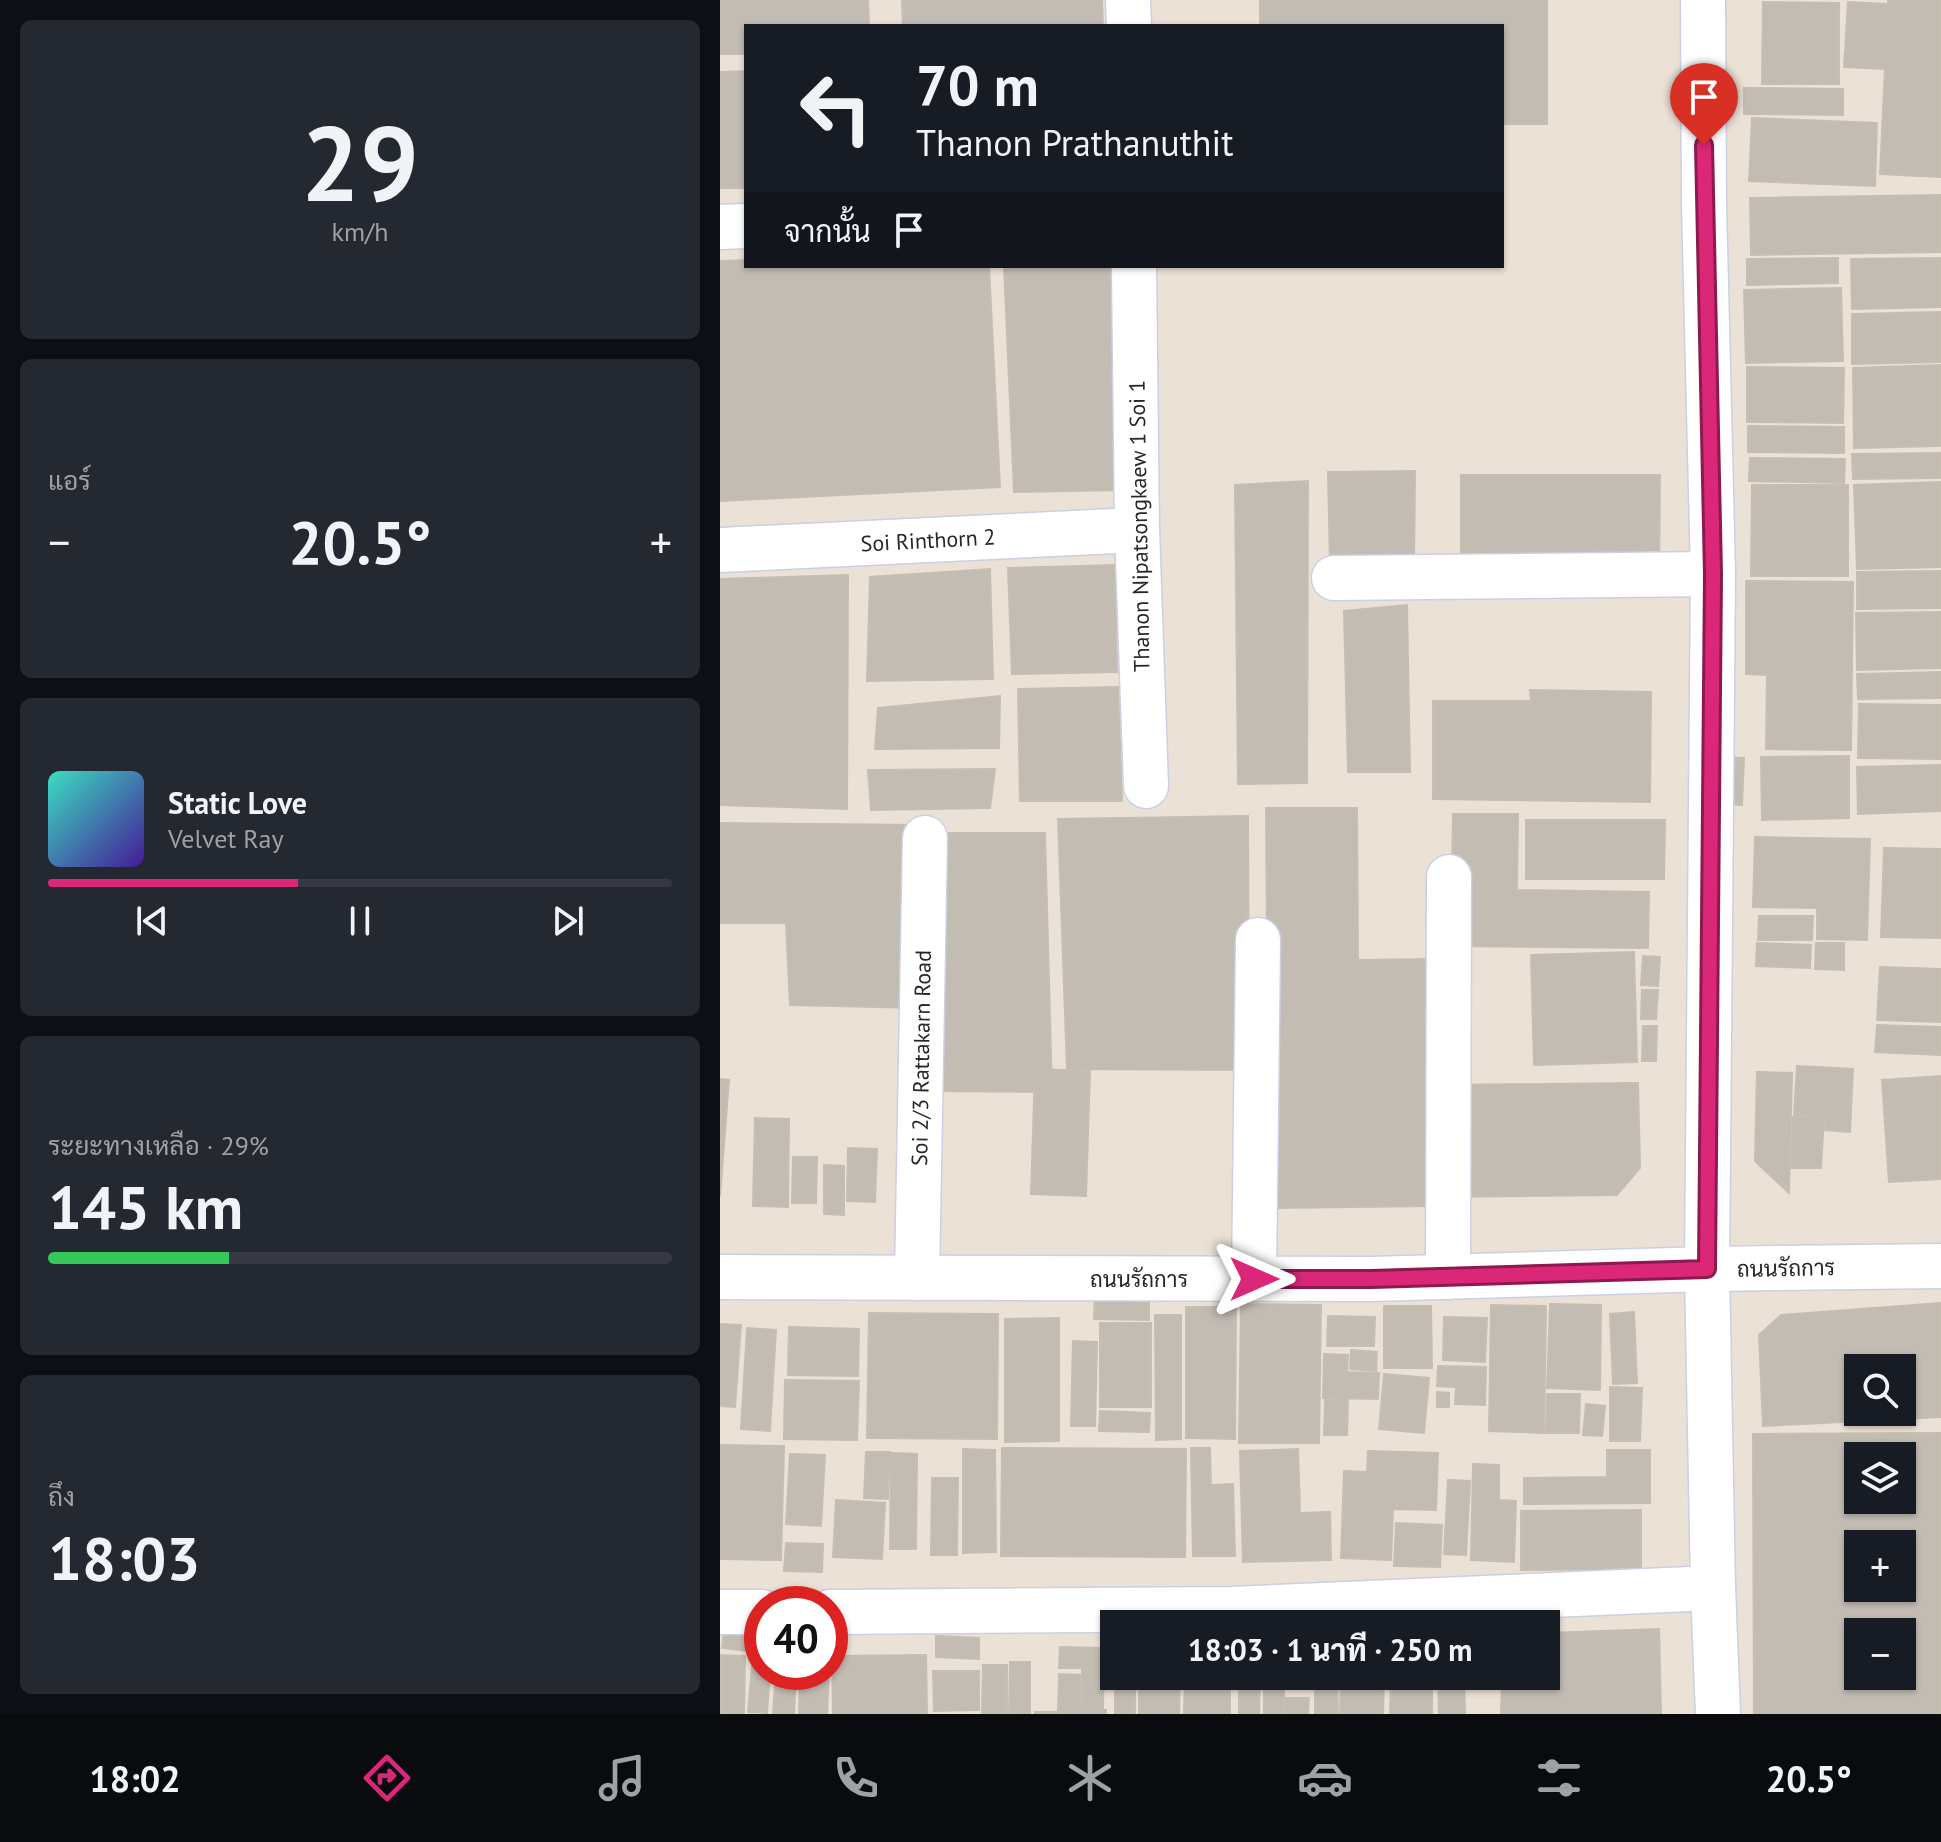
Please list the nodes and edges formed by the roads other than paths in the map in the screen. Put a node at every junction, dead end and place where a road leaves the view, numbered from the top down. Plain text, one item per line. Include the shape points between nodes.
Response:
1 (1128, 0) edge
2 (1703, 0) edge
3 (1129, 24) edge
4 (744, 226) edge
5 (720, 227) edge
6 (1134, 268) edge
7 (1137, 530) junction
8 (720, 550) edge
9 (1713, 574) junction
10 (1334, 578) dead end
11 (1146, 786) dead end
12 (925, 838) dead end
13 (1449, 877) dead end
14 (1258, 940) dead end
15 (1941, 1266) edge
16 (1707, 1269) junction
17 (720, 1277) edge
18 (1448, 1277) junction
19 (917, 1278) junction
20 (1254, 1279) junction
21 (1713, 1588) junction
22 (720, 1612) edge
23 (744, 1612) edge
24 (848, 1612) edge
25 (1718, 1714) edge

1 - 3 street
2 - 9 street
4 - 5 street
6 - 7 street, Thanon Nipatsongkaew 1 Soi 1
7 - 8 street, Soi Rinthorn 2
7 - 11 street, Thanon Nipatsongkaew 1 Soi 1
9 - 10 street
9 - 16 street
12 - 19 street, Soi 2/3 Rattakarn Road
13 - 18 street
14 - 20 street
15 - 16 street, ถนนรัถการ
16 - 18 street, ถนนรัถการ
16 - 21 street
17 - 19 street, ถนนรัถการ
18 - 20 street, ถนนรัถการ
19 - 20 street, ถนนรัถการ
21 - 24 street via 1233,1609
21 - 25 street
22 - 23 street

